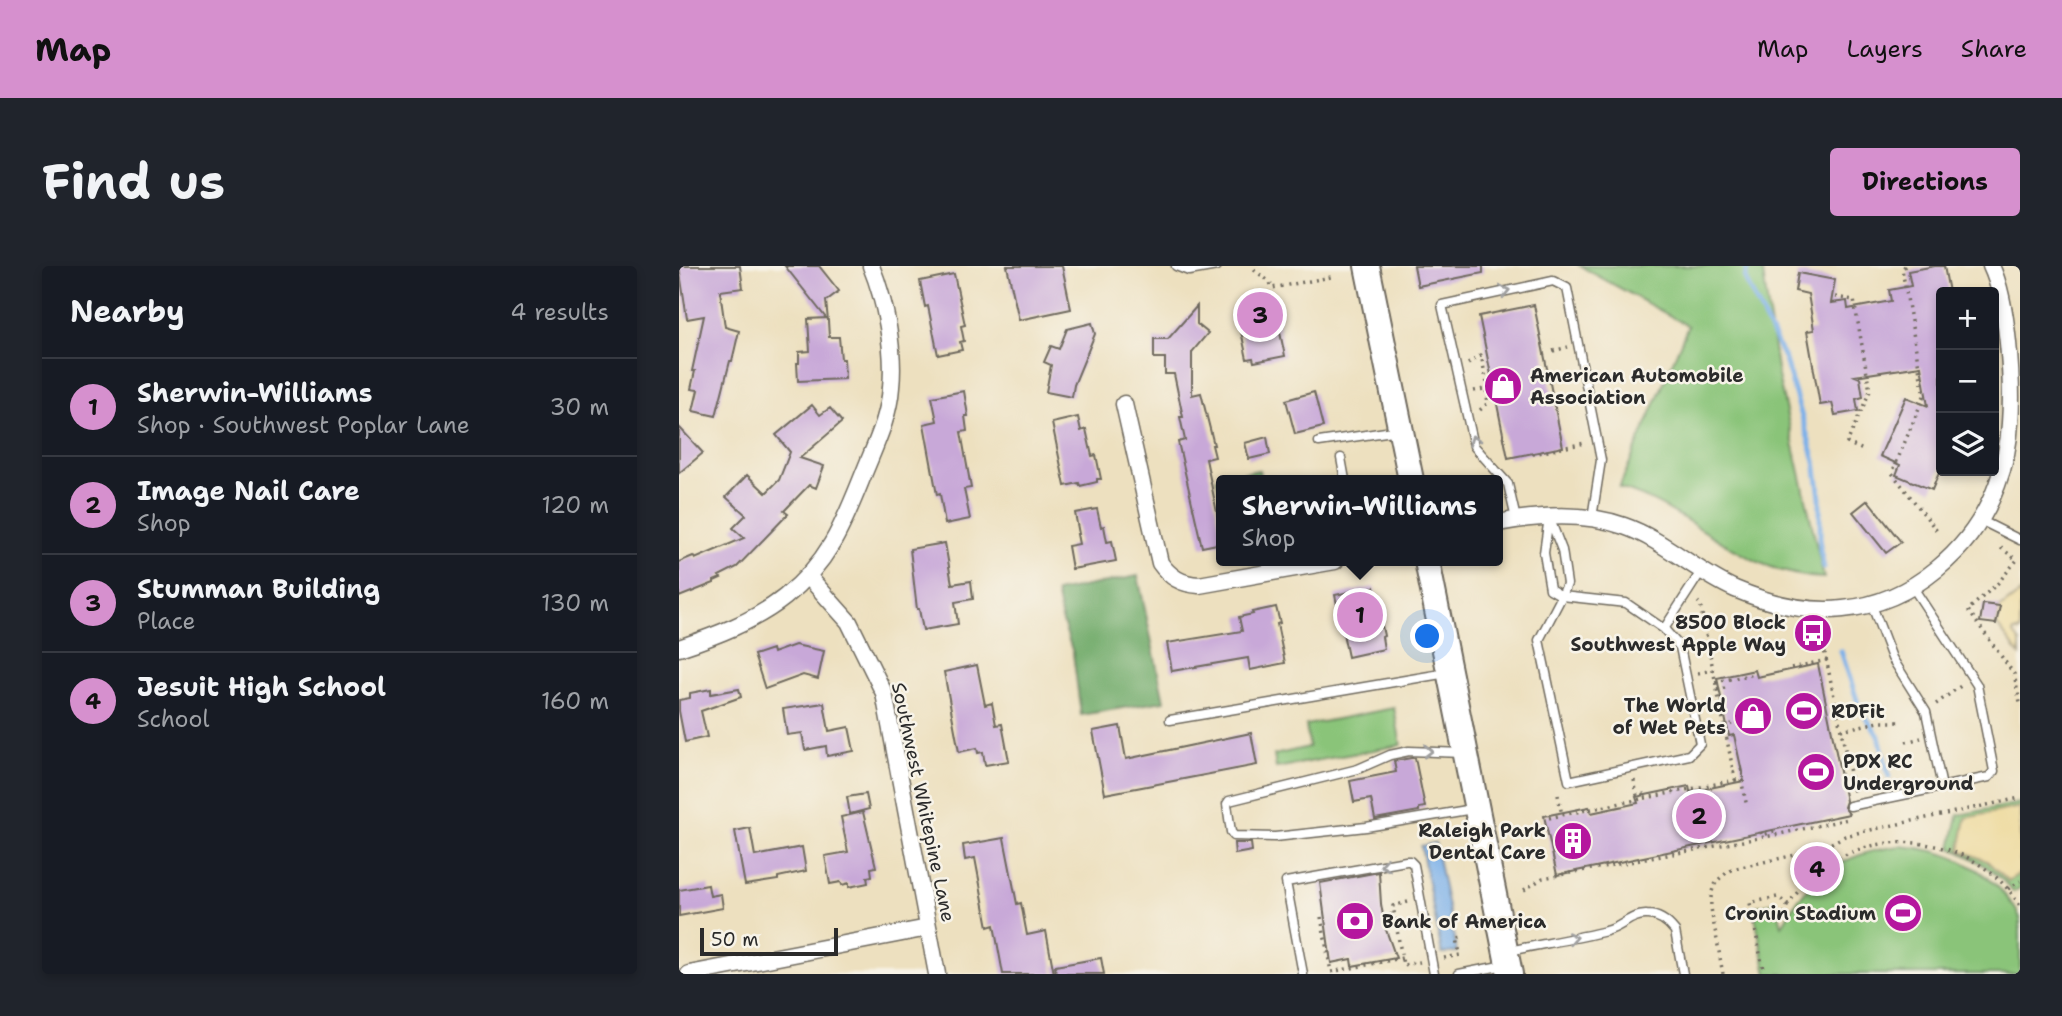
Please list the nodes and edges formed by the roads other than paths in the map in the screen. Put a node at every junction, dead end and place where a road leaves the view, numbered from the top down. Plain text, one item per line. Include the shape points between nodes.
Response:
1 (871, 266) edge
2 (1176, 266) edge
3 (1216, 266) edge
4 (1367, 266) edge
5 (1991, 266) edge
6 (1124, 404) dead end
7 (1401, 429) junction
8 (1319, 442) dead end
9 (1341, 458) dead end
10 (1344, 475) edge
11 (1410, 475) edge
12 (1500, 475) edge
13 (1503, 479) edge
14 (1549, 517) junction
15 (1592, 518) junction
16 (1516, 519) junction
17 (1980, 520) junction
18 (1503, 522) edge
19 (2020, 540) edge
20 (1281, 566) edge
21 (1428, 566) edge
22 (1702, 570) junction
23 (809, 576) junction
24 (1912, 586) junction
25 (1562, 596) junction
26 (1871, 603) junction
27 (1664, 629) junction
28 (679, 648) edge
29 (1450, 673) junction
30 (1170, 720) dead end
31 (1466, 753) junction
32 (1942, 786) junction
33 (1853, 805) road end
34 (1477, 808) junction
35 (928, 928) junction
36 (1508, 964) edge
37 (689, 974) edge
38 (937, 974) edge
39 (1303, 974) edge
40 (1434, 974) edge
41 (1459, 974) edge
42 (1683, 974) edge

1 - 23 street via 892,361 890,405 839,534
2 - 3 lane via 1189,271
4 - 7 main road
5 - 17 street via 2006,324 2010,424 2003,469
6 - 20 street via 1160,563 1168,574 1199,585
7 - 8 lane
7 - 11 main road
9 - 10 lane
12 -> 15 lane via 1473,446 1442,305 1553,281 1567,288 1601,460
16 -> 13 lane
14 - 15 street
14 - 16 street
14 - 25 lane via 1562,550 1567,584
14 - 25 lane via 1544,553 1551,589
15 - 22 street via 1625,526
16 - 18 street
17 - 19 lane
17 - 24 street via 1952,555
21 - 29 main road
22 - 26 street via 1774,603 1816,609
22 - 27 lane
23 - 28 street via 763,612
23 - 35 street, Southwest Whitepine Lane via 849,622 884,693
24 - 26 street
24 - 32 lane via 1977,685 1994,771 1989,777
25 - 27 lane via 1626,604
25 - 27 lane via 1539,640 1569,781 1689,755 1700,744 1680,647
26 - 32 lane via 1892,658 1926,712
29 - 30 lane
29 - 31 main road
31 - 34 main road
34 -> 31 lane via 1275,837 1234,836 1231,832 1229,801 1358,769 1409,751
32 - 33 lane
34 - 36 main road
35 - 37 street
35 - 38 street, Southwest Whitepine Lane
36 - 41 lane
36 -> 42 lane via 1610,931 1643,914 1653,915 1675,931
40 -> 39 lane via 1411,861 1286,882

